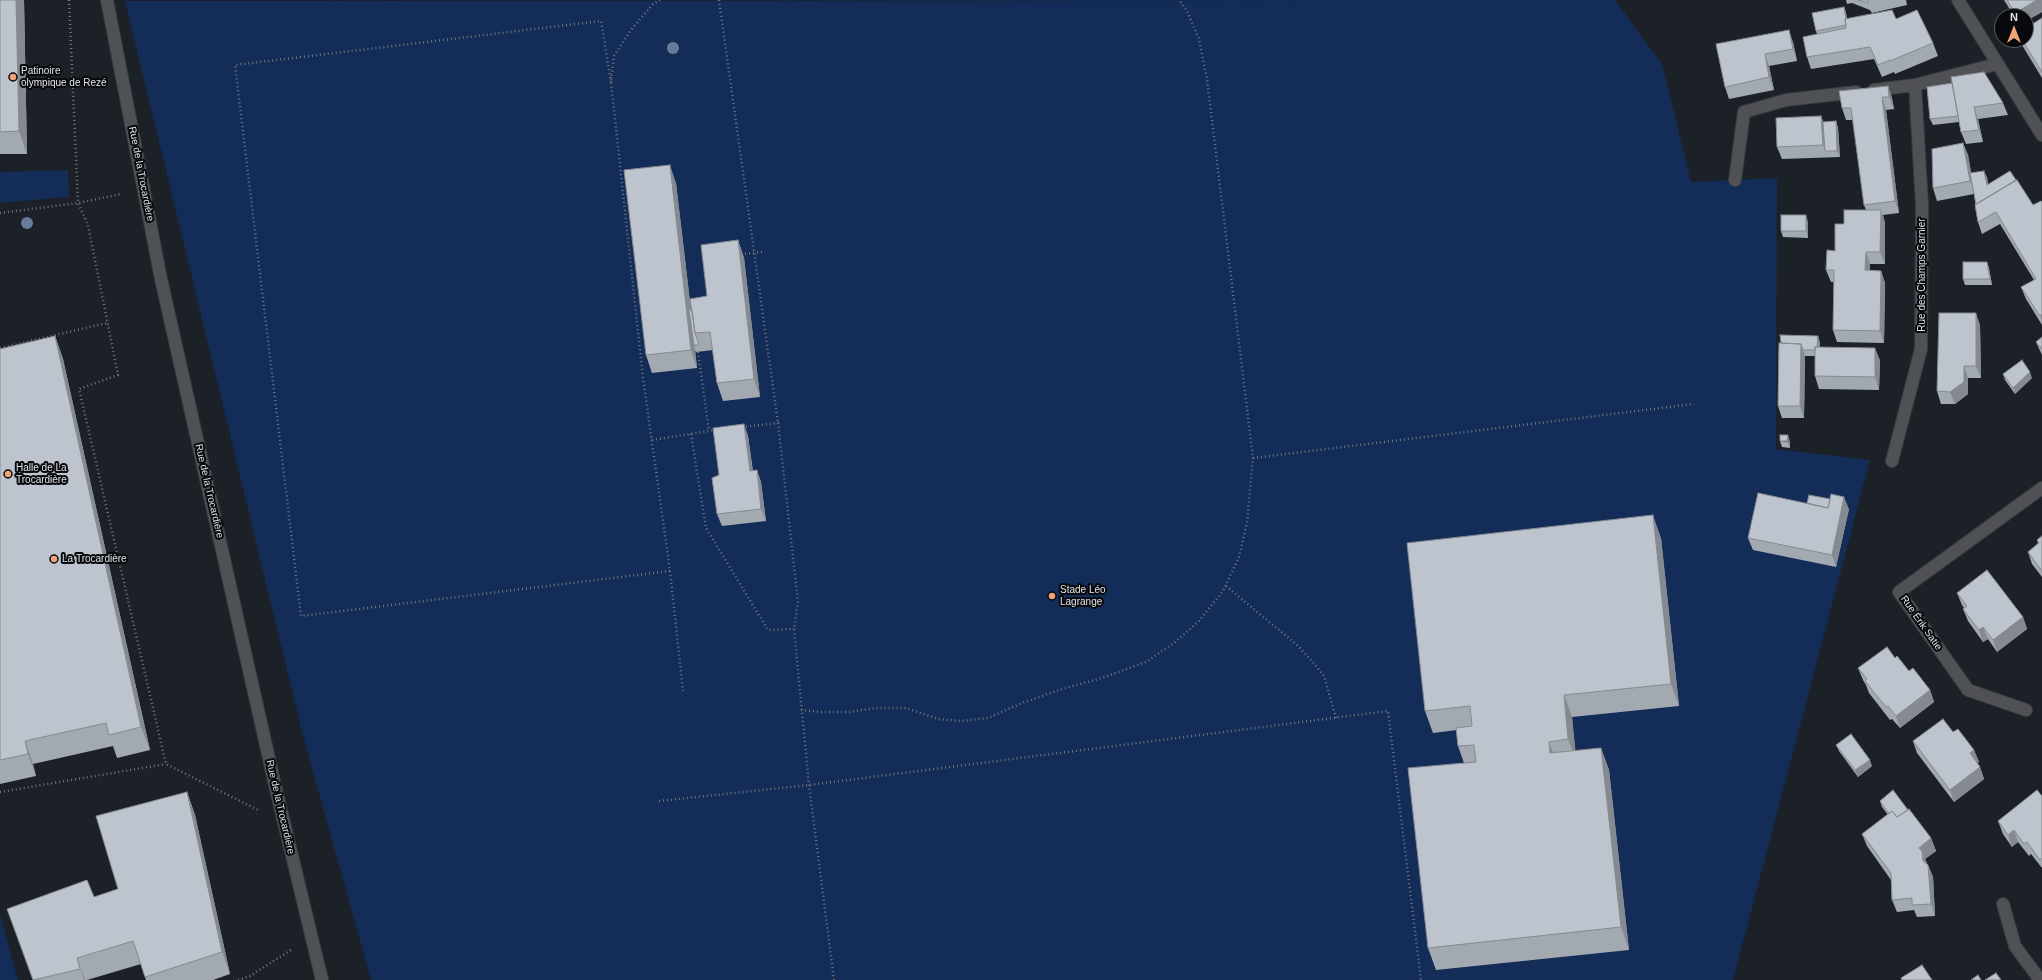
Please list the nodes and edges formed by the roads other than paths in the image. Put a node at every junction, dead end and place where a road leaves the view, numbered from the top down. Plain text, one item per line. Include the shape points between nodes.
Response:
1 (107, 0) edge
2 (1958, 0) edge
3 (1997, 64) junction
4 (1915, 85) junction
5 (2042, 134) edge
6 (1735, 180) dead end
7 (1892, 461) dead end
8 (2042, 488) edge
9 (2026, 710) dead end
10 (2003, 904) dead end
11 (322, 980) edge
12 (2040, 980) edge

1 - 11 street, Rue de la Trocardière via 161,279 274,781
2 - 3 street
3 - 4 street
3 - 5 street
4 - 6 street via 1786,100 1744,112
4 - 7 street, Rue des Champs Garnier via 1922,205 1921,349
8 - 9 street, Rue Érik Satie via 1899,592 1968,690
10 - 12 street via 2015,946

